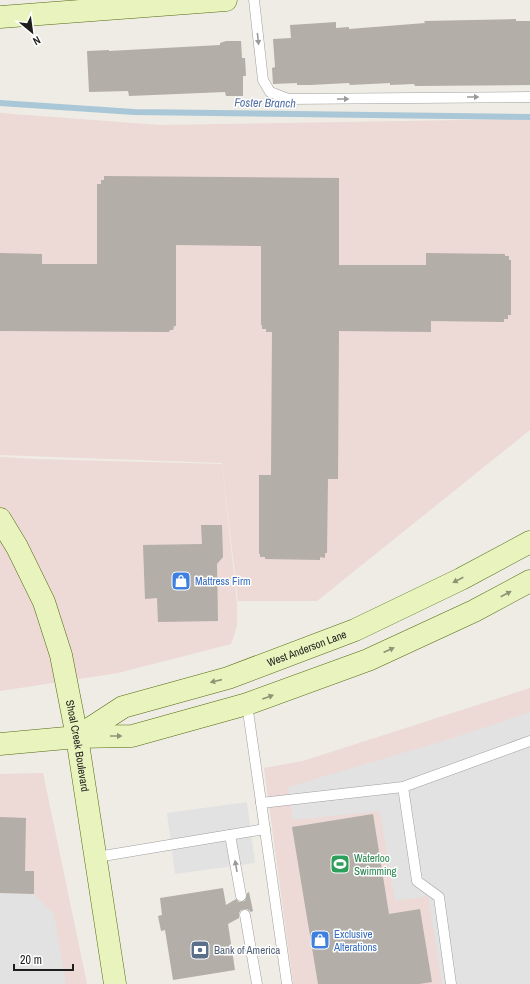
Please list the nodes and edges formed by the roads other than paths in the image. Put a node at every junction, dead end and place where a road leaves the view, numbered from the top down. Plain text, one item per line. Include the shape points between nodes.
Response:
1 (226, 0) edge
2 (254, 0) edge
3 (0, 17) edge
4 (530, 97) edge
5 (0, 519) edge
6 (530, 542) edge
7 (530, 581) edge
8 (246, 704) junction
9 (77, 737) junction
10 (530, 741) edge
11 (0, 744) edge
12 (403, 787) junction
13 (261, 803) junction
14 (264, 829) junction
15 (230, 835) junction
16 (97, 857) junction
17 (241, 896) dead end
18 (245, 915) dead end
19 (115, 984) edge
20 (257, 984) edge
21 (287, 984) edge
22 (451, 984) edge

1 - 3 main road
2 -> 4 lane via 263,80 270,92 288,99
5 - 9 main road, Shoal Creek Boulevard via 44,602 61,655
6 -> 9 main road, West Anderson Lane via 461,579 355,630 228,678 123,707
8 -> 7 main road, West Anderson Lane via 368,660 474,611
9 -> 8 main road, West Anderson Lane via 132,736
8 - 13 lane
9 - 11 main road, West Anderson Lane
9 - 16 main road, Shoal Creek Boulevard
10 - 12 lane
12 - 13 lane
12 - 22 lane via 417,881 439,897
13 - 14 lane
14 - 15 lane
14 - 21 lane
15 - 16 lane
17 -> 15 lane
16 - 19 main road, Shoal Creek Boulevard
18 - 20 lane

